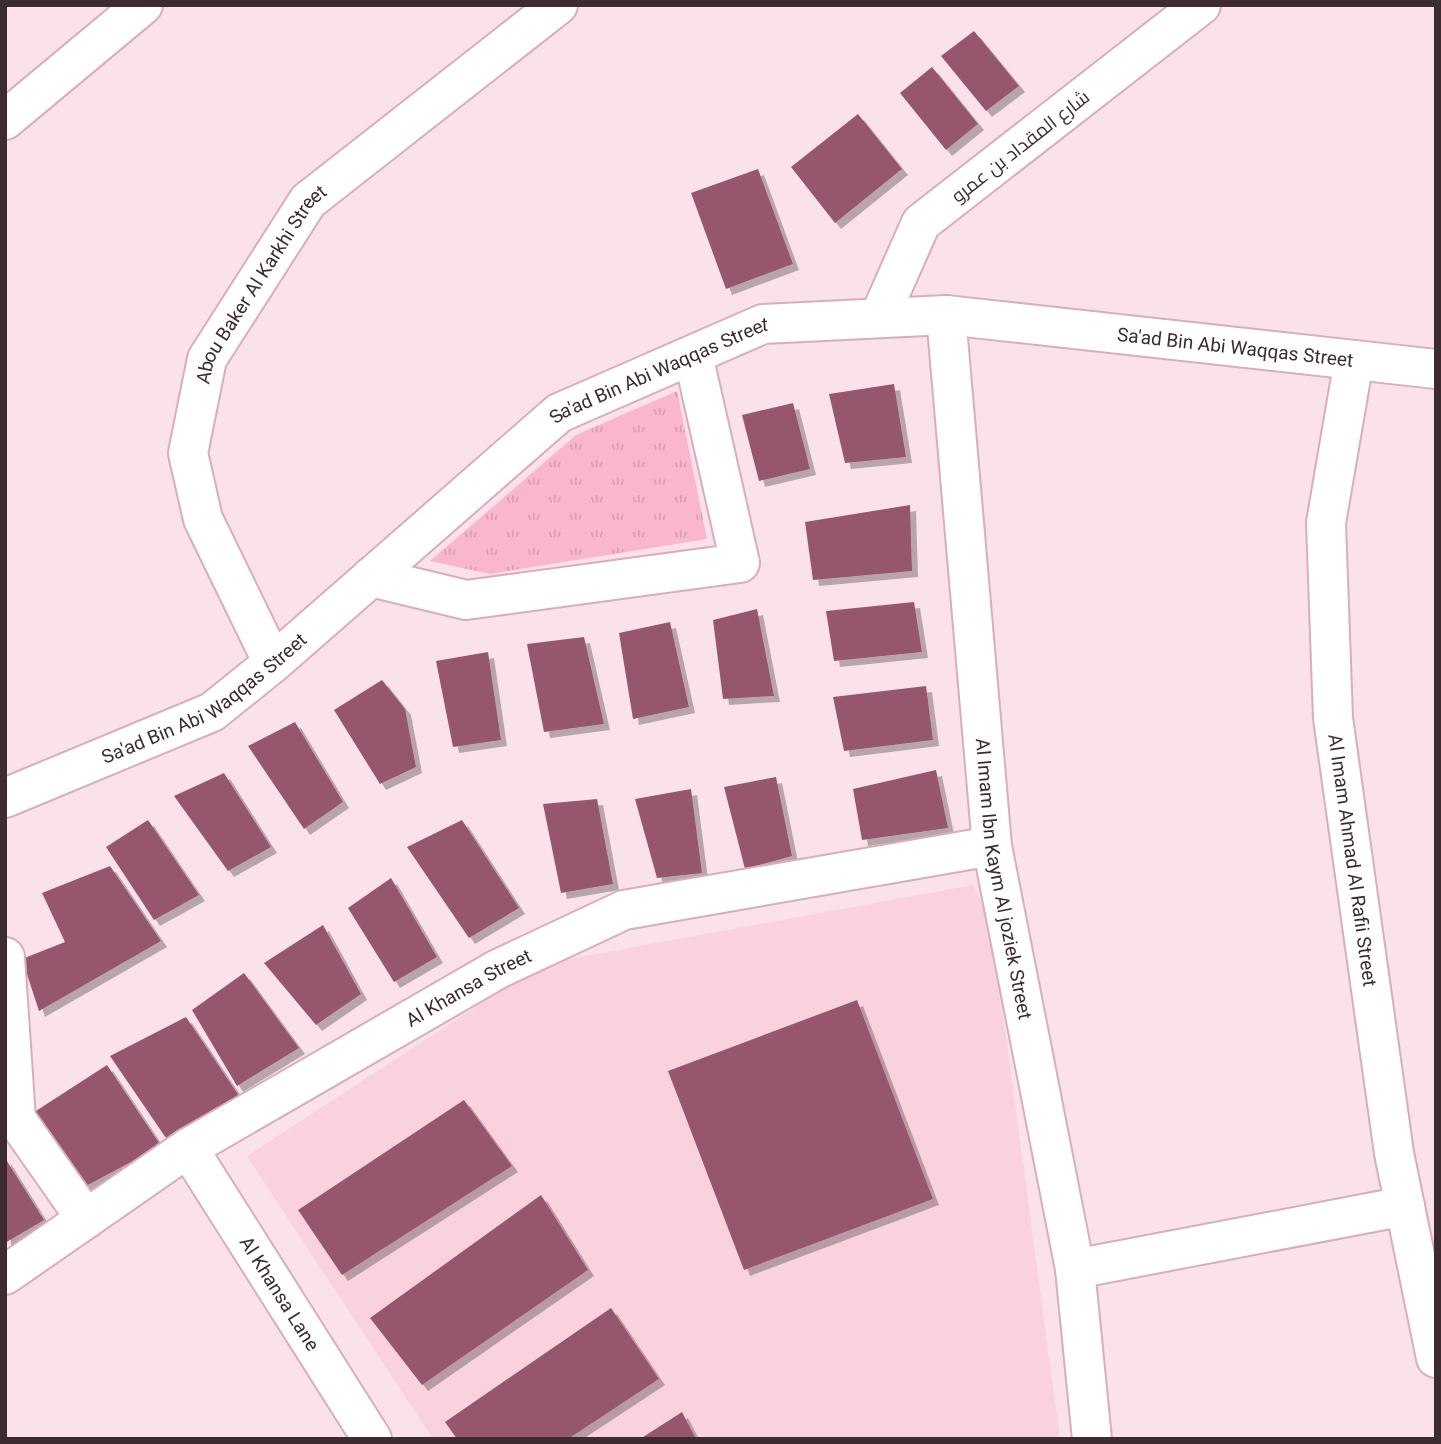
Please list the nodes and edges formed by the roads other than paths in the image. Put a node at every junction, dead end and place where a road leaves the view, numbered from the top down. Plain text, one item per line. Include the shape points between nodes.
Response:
1 (143, 5) edge
2 (558, 5) edge
3 (1201, 5) edge
4 (5, 120) edge
5 (946, 315) junction
6 (878, 318) junction
7 (693, 355) junction
8 (1354, 360) junction
9 (1436, 369) edge
10 (371, 577) junction
11 (273, 663) junction
12 (5, 798) edge
13 (992, 846) junction
14 (5, 957) edge
15 (188, 1148) junction
16 (1405, 1206) junction
17 (86, 1219) junction
18 (1075, 1269) junction
19 (5, 1275) edge
20 (1428, 1279) edge
21 (1436, 1358) edge
22 (371, 1438) edge
23 (1092, 1439) edge

1 - 4 street
2 - 11 street, Abou Baker Al Karkhi Street via 308,201 206,359 188,453 203,519
3 - 6 street, شارع المقداد بن عمرو via 921,223
5 - 6 street, Sa'ad Bin Abi Waqqas Street
5 - 8 street, Sa'ad Bin Abi Waqqas Street
5 - 13 street, Al Imam Ibn Kaym Al joziek Street
6 - 7 street, Sa'ad Bin Abi Waqqas Street via 763,324
7 - 10 street, Sa'ad Bin Abi Waqqas Street via 559,413
7 - 10 street via 740,563 466,600
8 - 9 street, Sa'ad Bin Abi Waqqas Street
8 - 16 street, Al Imam Ahmad Al Rafii Street via 1326,523 1333,718
10 - 11 street, Sa'ad Bin Abi Waqqas Street
11 - 12 street, Sa'ad Bin Abi Waqqas Street via 212,712
13 - 15 street, Al Khansa Street via 624,910 498,969
13 - 18 street, Al Imam Ibn Kaym Al joziek Street
14 - 17 street via 16,1119
15 - 17 street, Al Khansa Street
15 - 22 street, Al Khansa Lane
16 - 18 street
16 - 20 street, Al Imam Ahmad Al Rafii Street
17 - 19 street, Al Khansa Street
18 - 23 street, Al Imam Ibn Kaym Al joziek Street
20 - 21 street, Al Imam Ahmad Al Rafii Street

